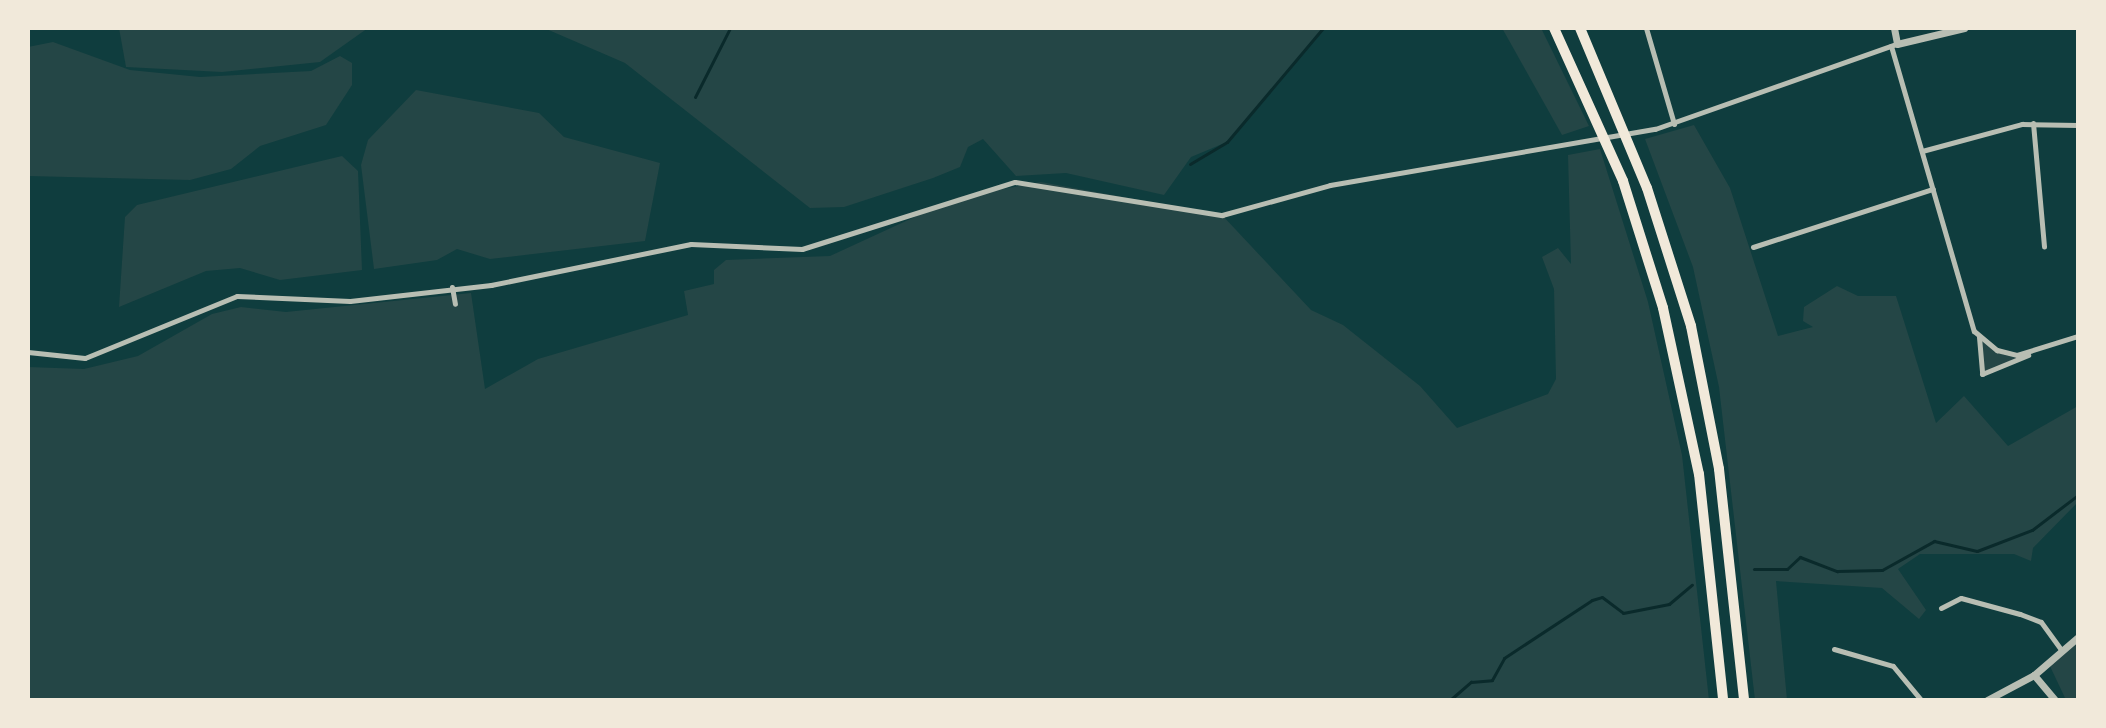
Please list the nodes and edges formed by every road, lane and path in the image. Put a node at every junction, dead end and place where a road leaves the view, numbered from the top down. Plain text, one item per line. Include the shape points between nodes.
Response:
1 (1554, 28) edge
2 (1580, 28) edge
3 (1646, 28) edge
4 (1894, 28) edge
5 (1964, 28) edge
6 (1894, 45) junction
7 (2033, 123) junction
8 (1674, 124) junction
9 (2078, 125) edge
10 (1922, 151) junction
11 (1933, 189) junction
12 (1753, 247) dead end
13 (2044, 247) dead end
14 (452, 287) junction
15 (455, 304) dead end
16 (2078, 336) edge
17 (1979, 337) junction
18 (28, 352) edge
19 (2028, 354) junction
20 (1941, 608) dead end
21 (2078, 637) edge
22 (1834, 649) dead end
23 (2061, 650) junction
24 (2034, 675) junction
25 (1723, 700) edge
26 (1744, 700) edge
27 (1921, 700) edge
28 (1987, 700) edge
29 (2055, 700) edge

1 - 25 highway via 1623,181 1663,308 1699,474
2 - 26 highway via 1647,188 1691,326 1719,469
3 - 8 street
4 - 6 street
5 - 6 street
6 - 8 street
6 - 10 street
7 - 9 street
7 - 10 street
7 - 13 street
8 - 14 street via 1561,149 1330,185 1222,215 1015,182 802,249 691,244
10 - 11 street
11 - 12 street
11 - 17 street
14 - 15 street
14 - 18 street via 350,301 237,296 85,358
16 - 19 street
17 - 19 street via 1997,350
17 - 19 street via 1982,374
20 - 23 street via 1961,598 2020,614 2041,622
21 - 23 street
22 - 27 street via 1893,666
23 - 24 street
24 - 28 street
24 - 29 street

